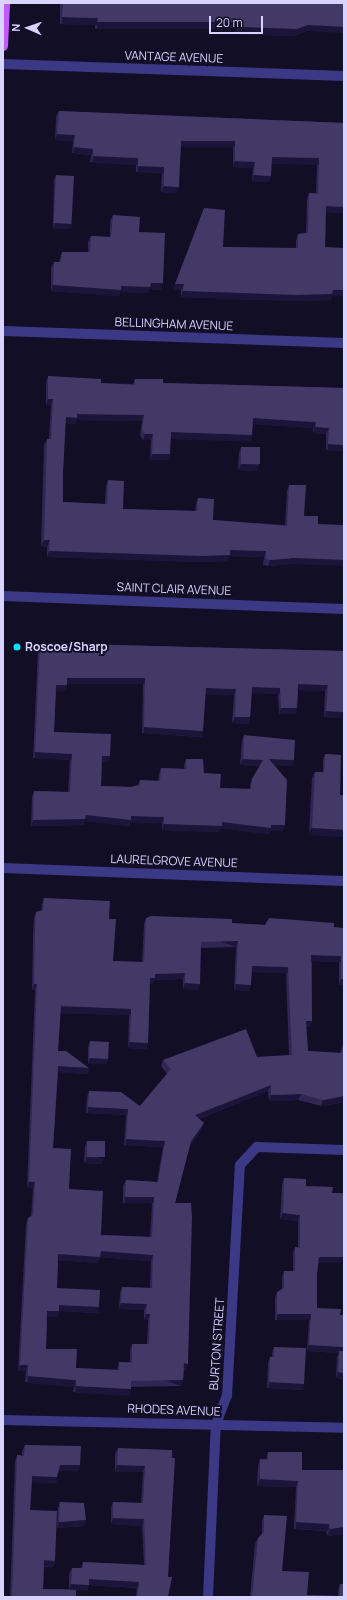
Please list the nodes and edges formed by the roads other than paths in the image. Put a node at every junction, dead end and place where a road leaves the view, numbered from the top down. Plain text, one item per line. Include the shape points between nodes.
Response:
1 (5, 3) edge
2 (3, 46) edge
3 (3, 64) edge
4 (344, 76) edge
5 (3, 332) edge
6 (344, 343) edge
7 (3, 596) edge
8 (344, 609) edge
9 (3, 868) edge
10 (344, 882) edge
11 (344, 1150) edge
12 (3, 1420) edge
13 (216, 1424) junction
14 (344, 1428) edge
15 (208, 1597) edge

1 - 2 main road
3 - 4 street, VANTAGE AVENUE
5 - 6 street, BELLINGHAM AVENUE
7 - 8 street, SAINT CLAIR AVENUE
9 - 10 street, LAURELGROVE AVENUE
11 - 13 street, BURTON STREET via 257,1147 240,1165 227,1396
12 - 13 street, RHODES AVENUE
13 - 14 street, RHODES AVENUE
13 - 15 street, BURTON STREET

